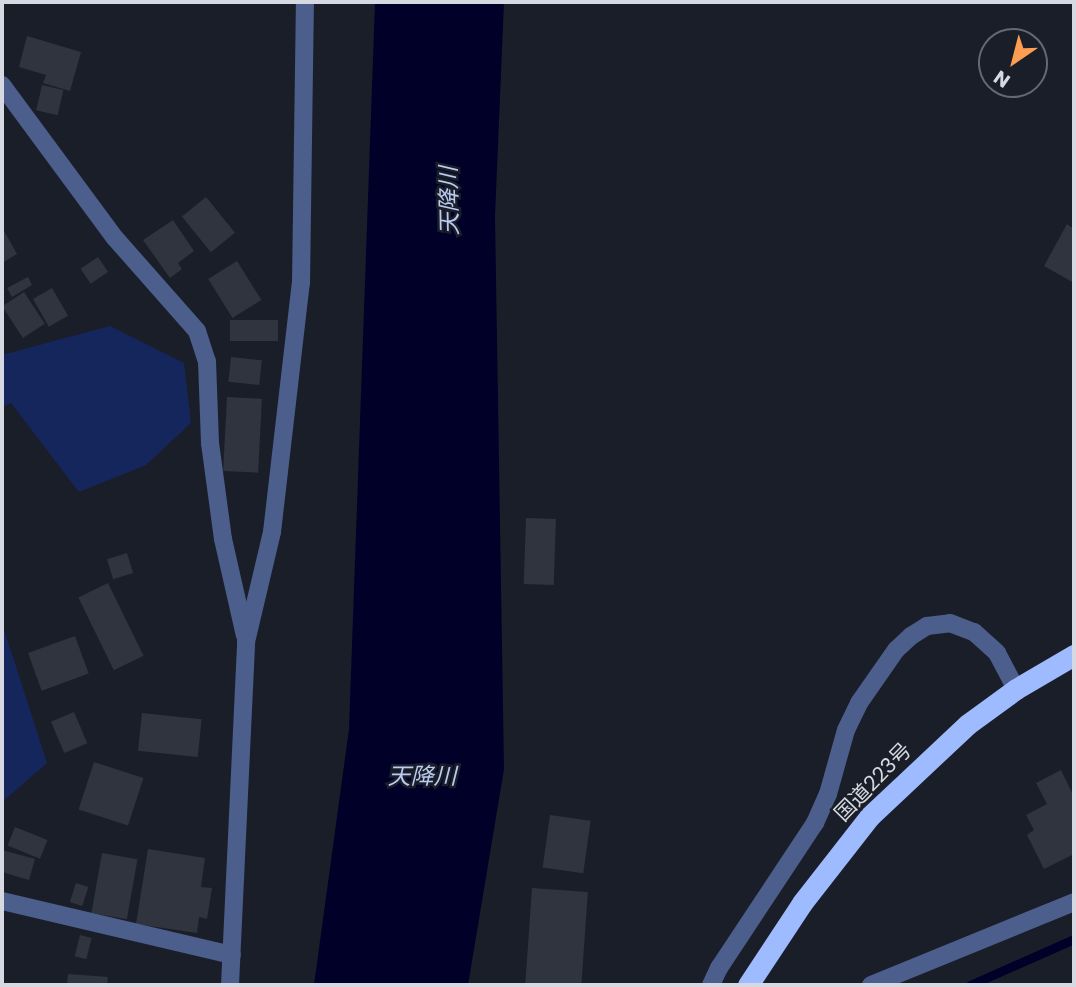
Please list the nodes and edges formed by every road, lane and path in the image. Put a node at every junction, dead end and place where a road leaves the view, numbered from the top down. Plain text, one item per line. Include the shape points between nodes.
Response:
1 (305, 2) edge
2 (2, 85) edge
3 (246, 642) junction
4 (1074, 655) edge
5 (1016, 689) junction
6 (2, 901) edge
7 (1074, 902) edge
8 (232, 956) junction
9 (230, 985) edge
10 (711, 985) edge
11 (748, 985) edge
12 (871, 985) edge

1 - 3 street via 301,283 272,532
2 - 3 street via 115,238 197,331 208,361 210,443 223,538
3 - 8 street
4 - 5 highway, 国道223号
5 - 10 street via 997,653 974,632 950,623 927,626 895,650 846,730 815,823
5 - 11 highway, 国道223号 via 959,732 870,816 802,903
6 - 8 street
7 - 12 street
8 - 9 street

